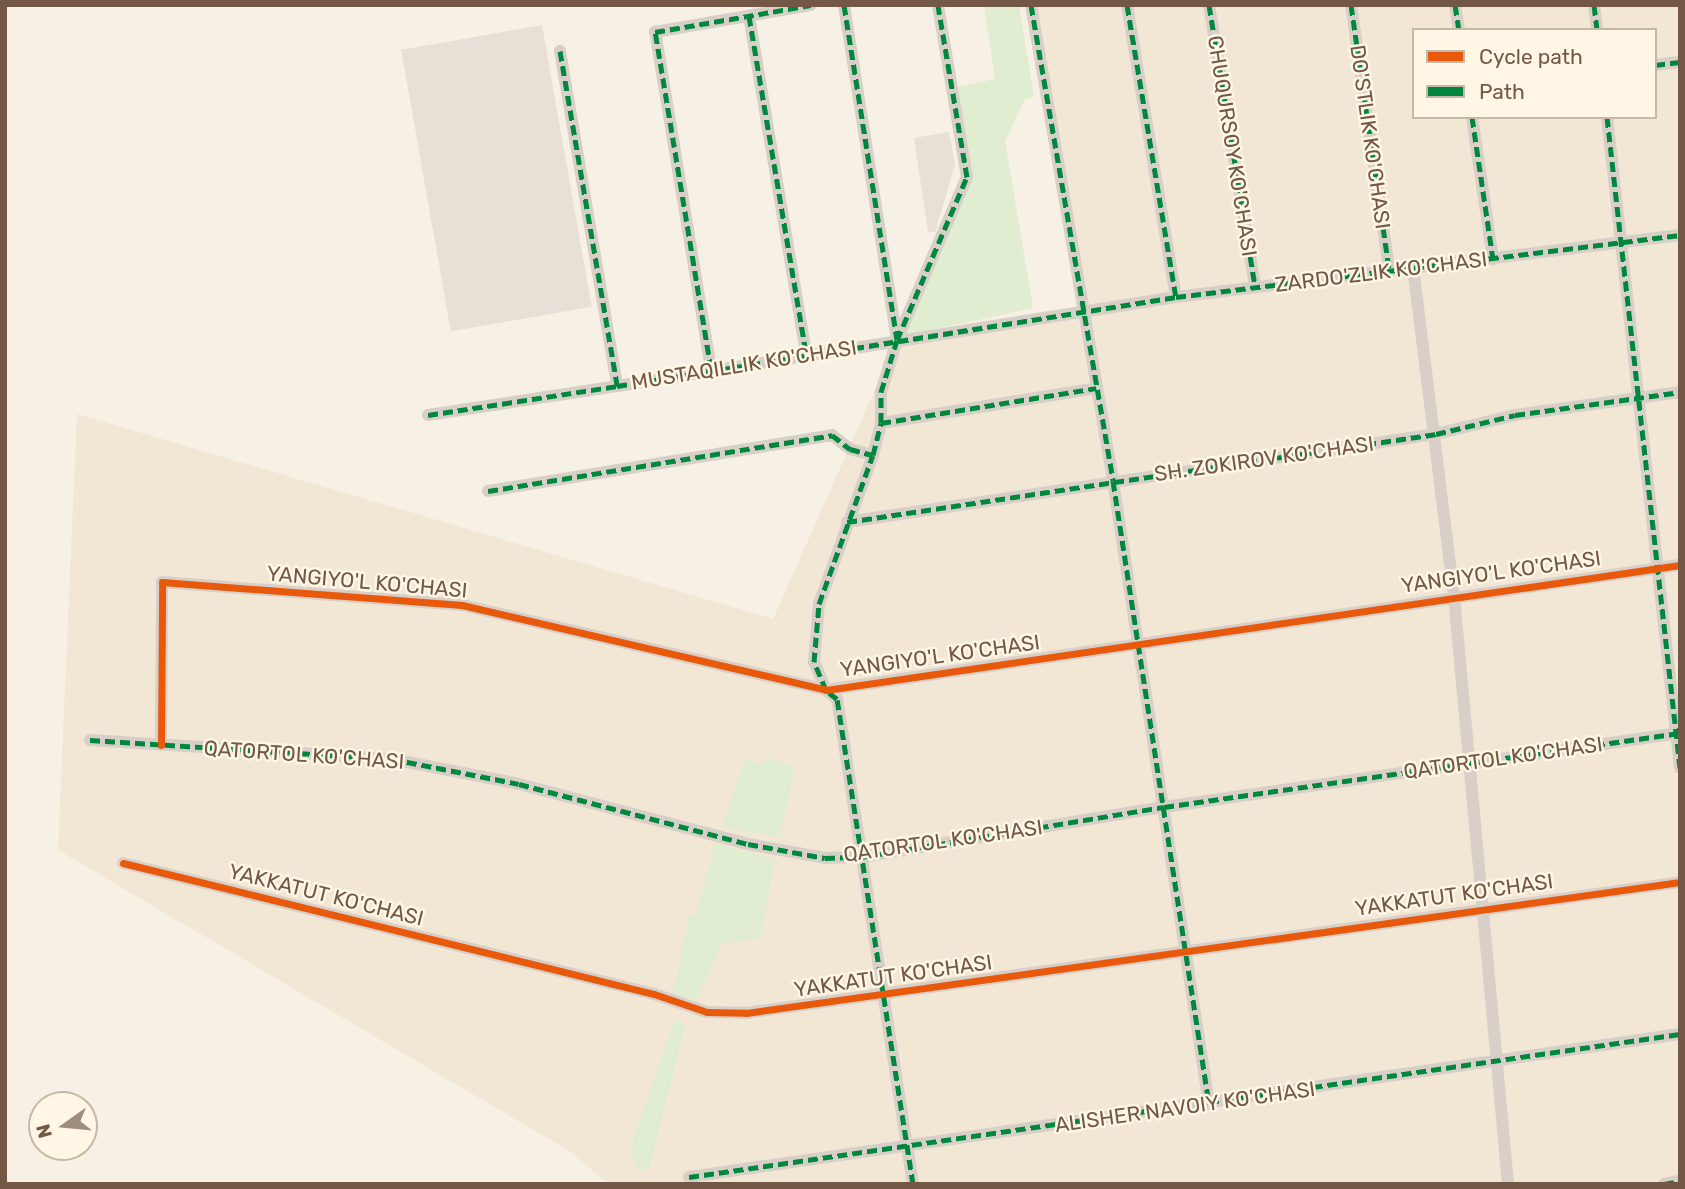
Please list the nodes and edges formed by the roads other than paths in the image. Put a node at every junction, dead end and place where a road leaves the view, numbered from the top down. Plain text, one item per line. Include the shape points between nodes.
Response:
1 (810, 5) edge
2 (844, 5) edge
3 (938, 5) edge
4 (1031, 5) edge
5 (1127, 5) edge
6 (1209, 5) edge
7 (1351, 5) edge
8 (1455, 5) edge
9 (1594, 5) edge
10 (749, 16) junction
11 (1459, 28) edge
12 (1597, 28) edge
13 (560, 51) dead end
14 (1680, 62) edge
15 (1657, 65) edge
16 (1472, 119) edge
17 (1607, 119) edge
18 (1680, 235) edge
19 (1624, 244) junction
20 (1493, 259) junction
21 (1413, 267) junction
22 (1389, 270) junction
23 (1255, 287) junction
24 (1176, 297) junction
25 (1083, 312) junction
26 (897, 340) junction
27 (806, 354) junction
28 (711, 369) junction
29 (617, 386) junction
30 (1096, 388) junction
31 (1680, 392) edge
32 (1641, 396) junction
33 (428, 415) dead end
34 (881, 423) junction
35 (1436, 434) junction
36 (873, 455) junction
37 (1113, 481) junction
38 (488, 491) dead end
39 (848, 522) junction
40 (1680, 565) edge
41 (1659, 567) junction
42 (1454, 596) junction
43 (1138, 643) junction
44 (826, 690) junction
45 (1677, 734) edge
46 (90, 740) dead end
47 (161, 745) junction
48 (1469, 763) junction
49 (1680, 768) edge
50 (1164, 807) junction
51 (861, 857) junction
52 (124, 863) dead end
53 (1680, 882) edge
54 (1485, 908) junction
55 (1186, 951) junction
56 (882, 996) junction
57 (1680, 1034) edge
58 (1498, 1062) junction
59 (1209, 1104) junction
60 (907, 1147) junction
61 (690, 1177) dead end
62 (1680, 1181) edge
63 (913, 1184) edge
64 (1508, 1184) edge
65 (1664, 1184) edge

1 - 10 street
2 - 26 street
3 - 26 street via 967,177
4 - 25 street
5 - 24 street
6 - 23 street, CHUQURSOY KO'CHASI
7 - 22 street, DO'STLIK KO'CHASI
8 - 11 street
9 - 12 street
10 - 27 street
10 - 28 street via 655,32
13 - 29 street, MUSTAQILLIK KO'CHASI
14 - 15 street
16 - 20 street
17 - 19 street
18 - 19 street, ZARDO'ZLIK KO'CHASI
19 - 20 street, ZARDO'ZLIK KO'CHASI
19 - 32 street
20 - 21 street, ZARDO'ZLIK KO'CHASI
21 - 22 street, ZARDO'ZLIK KO'CHASI
21 - 35 street
22 - 23 street, ZARDO'ZLIK KO'CHASI
23 - 24 street, ZARDO'ZLIK KO'CHASI
24 - 25 street, ZARDO'ZLIK KO'CHASI
25 - 26 street, MUSTAQILLIK KO'CHASI
25 - 30 street
26 - 27 street, MUSTAQILLIK KO'CHASI
26 - 34 street via 881,392
27 - 28 street, MUSTAQILLIK KO'CHASI
28 - 29 street, MUSTAQILLIK KO'CHASI
29 - 33 street
30 - 34 street
30 - 37 street
31 - 32 street, SH. ZOKIROV KO'CHASI
32 - 35 street, SH. ZOKIROV KO'CHASI via 1515,415
32 - 41 street
34 - 36 street
35 - 37 street, SH. ZOKIROV KO'CHASI
35 - 42 street
36 - 38 street via 850,449 832,435
36 - 39 street
37 - 39 street, SH. ZOKIROV KO'CHASI
37 - 43 street
39 - 44 street via 819,604 814,662
40 - 41 street, YANGIYO'L KO'CHASI
41 - 42 street, YANGIYO'L KO'CHASI
41 - 45 street
42 - 43 street, YANGIYO'L KO'CHASI
42 - 48 street
43 - 44 street, YANGIYO'L KO'CHASI
43 - 50 street
44 - 47 street, YANGIYO'L KO'CHASI via 462,605 162,582
44 - 51 street via 837,699
45 - 48 street, QATORTOL KO'CHASI
45 - 49 street
46 - 47 street, QATORTOL KO'CHASI
47 - 51 street, QATORTOL KO'CHASI via 392,759 519,785 748,844 825,858
48 - 50 street, QATORTOL KO'CHASI
48 - 54 street
50 - 51 street, QATORTOL KO'CHASI
50 - 55 street
51 - 56 street
52 - 56 street, YAKKATUT KO'CHASI via 654,994 707,1013 746,1013
53 - 54 street, YAKKATUT KO'CHASI
54 - 55 street, YAKKATUT KO'CHASI
54 - 58 street
55 - 56 street, YAKKATUT KO'CHASI
55 - 59 street
56 - 60 street
57 - 58 street, ALISHER NAVOIY KO'CHASI
58 - 59 street, ALISHER NAVOIY KO'CHASI
58 - 64 street
59 - 60 street, ALISHER NAVOIY KO'CHASI
60 - 61 street, ALISHER NAVOIY KO'CHASI
60 - 63 street
62 - 65 street

